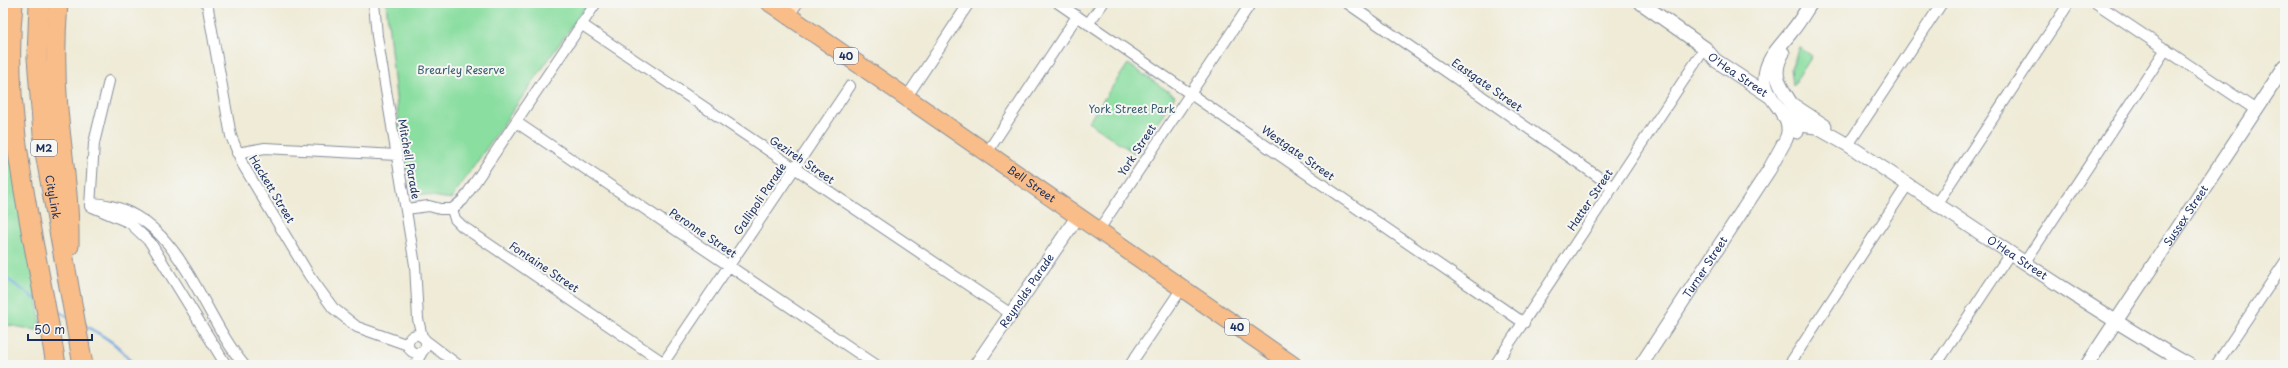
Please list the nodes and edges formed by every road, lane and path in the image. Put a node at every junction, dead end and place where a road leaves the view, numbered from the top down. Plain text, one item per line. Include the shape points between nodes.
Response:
1 (13, 3) edge
2 (38, 3) edge
3 (58, 3) edge
4 (207, 3) edge
5 (374, 3) edge
6 (596, 3) edge
7 (770, 3) edge
8 (969, 3) edge
9 (1058, 3) edge
10 (1103, 3) edge
11 (1250, 3) edge
12 (1347, 3) edge
13 (1641, 3) edge
14 (1811, 3) edge
15 (1942, 3) edge
16 (2069, 3) edge
17 (2096, 3) edge
18 (791, 9) edge
19 (1077, 16) junction
20 (581, 24) junction
21 (1088, 24) junction
22 (1793, 31) junction
23 (1705, 48) junction
24 (2166, 49) junction
25 (2285, 66) edge
26 (1764, 78) junction
27 (109, 81) dead end
28 (850, 86) dead end
29 (1190, 93) junction
30 (1777, 95) junction
31 (906, 98) junction
32 (1793, 105) junction
33 (2256, 110) junction
34 (1783, 116) junction
35 (516, 122) junction
36 (1798, 125) junction
37 (1848, 144) junction
38 (236, 153) junction
39 (986, 154) junction
40 (397, 155) junction
41 (794, 169) junction
42 (1769, 170) junction
43 (1908, 184) junction
44 (1613, 187) junction
45 (1937, 203) junction
46 (90, 204) junction
47 (406, 209) junction
48 (452, 209) junction
49 (1078, 216) junction
50 (1098, 231) junction
51 (2011, 252) junction
52 (2025, 262) junction
53 (2285, 262) edge
54 (729, 266) junction
55 (1182, 288) junction
56 (69, 291) junction
57 (1011, 314) junction
58 (2116, 321) junction
59 (1524, 323) junction
60 (417, 344) junction
61 (82, 359) edge
62 (1283, 362) edge
63 (664, 364) edge
64 (56, 365) edge
65 (226, 365) edge
66 (244, 365) edge
67 (415, 365) edge
68 (458, 365) edge
69 (876, 365) edge
70 (976, 365) edge
71 (1130, 365) edge
72 (1495, 365) edge
73 (1641, 365) edge
74 (1789, 365) edge
75 (1936, 365) edge
76 (2087, 365) edge
77 (2189, 365) edge
78 (2216, 365) edge

1 - 64 highway, M2 via 12,61 20,162
2 - 56 highway, CityLink / M2 via 37,58 44,147
3 - 56 highway via 56,66 58,108 70,211
4 - 38 street, Hackett Street
5 - 40 street, Mitchell Parade
6 - 20 street
7 - 18 highway, Bell Street / 40
8 - 31 street
9 - 19 street, Westgate Street
10 - 21 street
11 - 29 street, York Street
12 - 44 street, Eastgate Street
13 - 23 street, O'Hea Street
14 - 22 street
15 - 37 street
16 - 45 street
17 - 24 street
18 - 31 highway, Bell Street / 40
19 - 21 street, Westgate Street
19 - 39 street
20 - 35 street
20 - 41 street, Gezireh Street
21 - 29 street, Westgate Street
22 - 26 street via 1771,58
22 - 30 street via 1776,66
23 - 26 street, O'Hea Street via 1719,54 1747,73
23 - 30 street, O'Hea Street via 1715,60
23 - 44 street, Hatter Street
24 - 33 street
24 - 52 street
25 - 33 street, Sussex Street
26 - 30 street, O'Hea Street via 1773,80
27 - 46 street via 94,143
28 - 41 street, Gallipoli Parade
29 - 50 street, York Street
29 - 59 street, Westgate Street
30 - 32 street
30 - 34 street, Turner Street
31 - 39 highway, Bell Street / 40
32 - 36 street
32 - 37 street, O'Hea Street via 1842,136
33 - 58 street, Sussex Street
34 - 36 street, O'Hea Street via 1790,123
34 - 42 street, Turner Street via 1788,124 1788,134
35 - 48 street via 464,200
35 - 54 street, Peronne Street
36 - 37 street, O'Hea Street via 1816,127
36 - 42 street, Turner Street via 1794,139 1785,154
37 - 43 street, O'Hea Street
38 - 40 street via 265,148
38 - 60 street, Hackett Street via 326,300 340,315 357,327 374,334
39 - 49 highway, Bell Street / 40
40 - 47 street, Mitchell Parade
41 - 54 street, Gallipoli Parade
41 - 57 street, Gezireh Street
42 - 73 street, Turner Street
43 - 45 street, O'Hea Street
43 - 74 street
44 - 59 street, Hatter Street
45 - 51 street, O'Hea Street
46 - 65 street via 123,219 157,251
46 - 66 street via 132,212 158,231
47 - 48 street via 429,206
47 - 60 street, Mitchell Parade via 417,283
48 - 63 street, Fontaine Street via 455,219 462,226
49 - 50 highway, Bell Street / 40
49 - 57 street, Reynolds Parade
50 - 55 highway, Bell Street / 40
51 - 52 street, O'Hea Street
51 - 75 street
52 - 58 street, O'Hea Street
53 - 78 street
54 - 63 street, Gallipoli Parade
54 - 69 street, Peronne Street
55 - 62 highway, Bell Street / 40
55 - 71 street
56 - 61 highway, CityLink / M2
57 - 70 street, Reynolds Parade
58 - 76 street, Sussex Street
58 - 77 street, O'Hea Street
59 - 72 street, Hatter Street
60 - 67 street, Mitchell Parade
60 - 68 street, Hackett Street via 444,355

